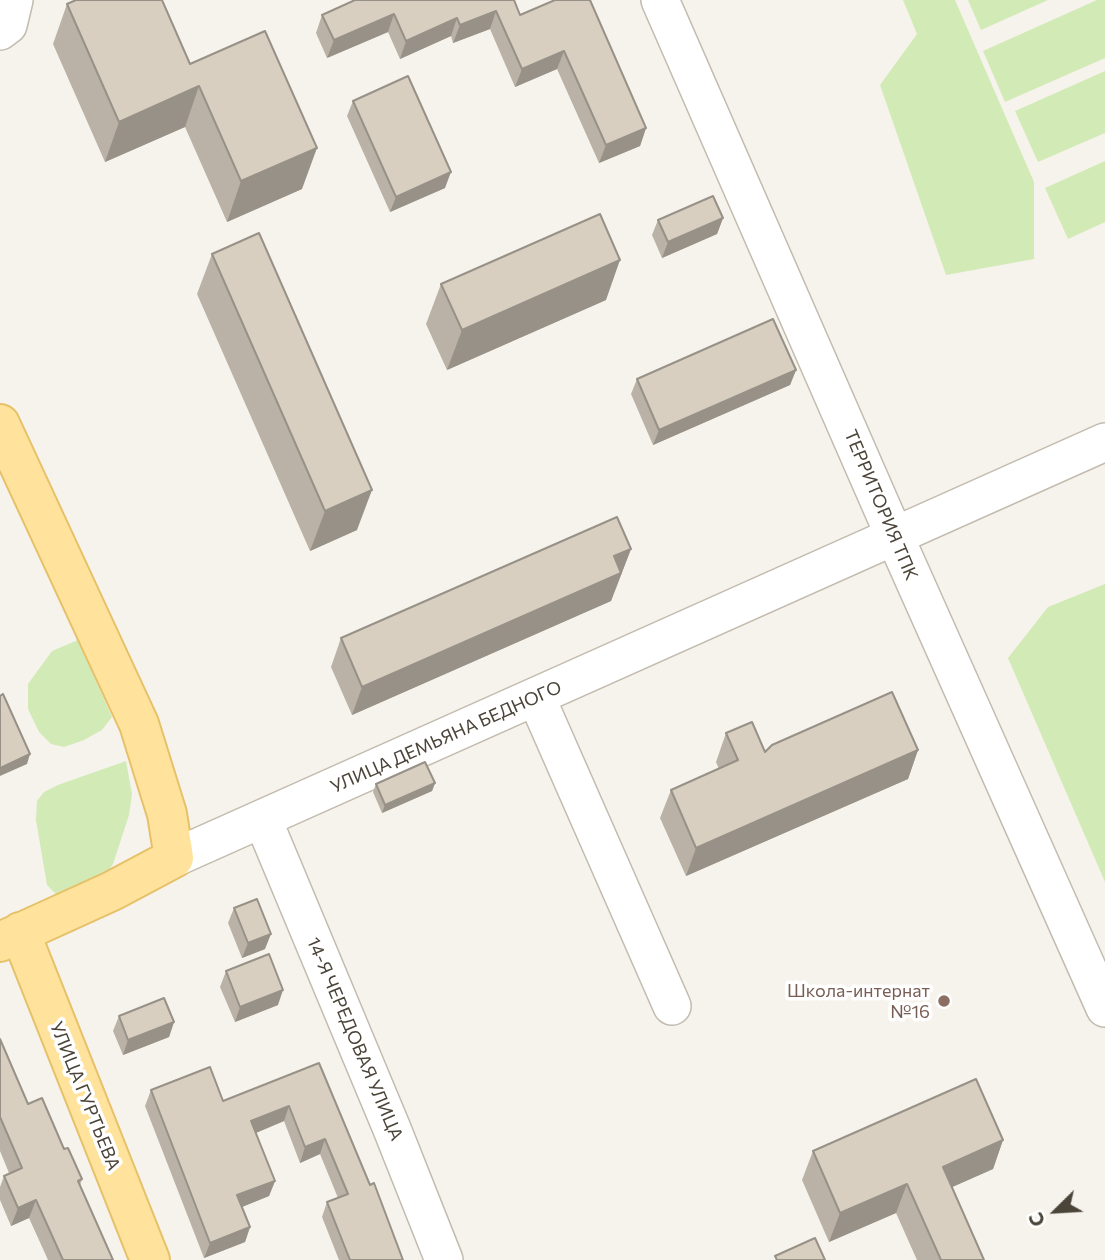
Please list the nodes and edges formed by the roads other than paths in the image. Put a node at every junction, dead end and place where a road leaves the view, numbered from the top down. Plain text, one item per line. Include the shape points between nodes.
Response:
1 (14, 0) edge
2 (660, 0) edge
3 (0, 31) edge
4 (0, 424) edge
5 (1105, 442) edge
6 (894, 535) junction
7 (536, 696) junction
8 (263, 820) junction
9 (174, 858) junction
10 (10, 937) edge
11 (672, 1006) dead end
12 (1105, 1009) edge
13 (150, 1260) edge
14 (444, 1260) edge

1 - 3 street via 8,24
2 - 6 street, ТЕРРИТОРИЯ ТПК
4 - 9 main road via 139,724 167,814
5 - 6 street, УЛИЦА ДЕМЬЯНА БЕДНОГО
6 - 7 street, УЛИЦА ДЕМЬЯНА БЕДНОГО
6 - 12 street, ТЕРРИТОРИЯ ТПК
7 - 8 street, УЛИЦА ДЕМЬЯНА БЕДНОГО
7 - 11 street
8 - 9 street, УЛИЦА ДЕМЬЯНА БЕДНОГО
8 - 14 street, 14-Я ЧЕРЕДОВАЯ УЛИЦА
9 - 10 main road, УЛИЦА ДЕМЬЯНА БЕДНОГО
10 - 13 main road, УЛИЦА ГУРТЬЕВА

